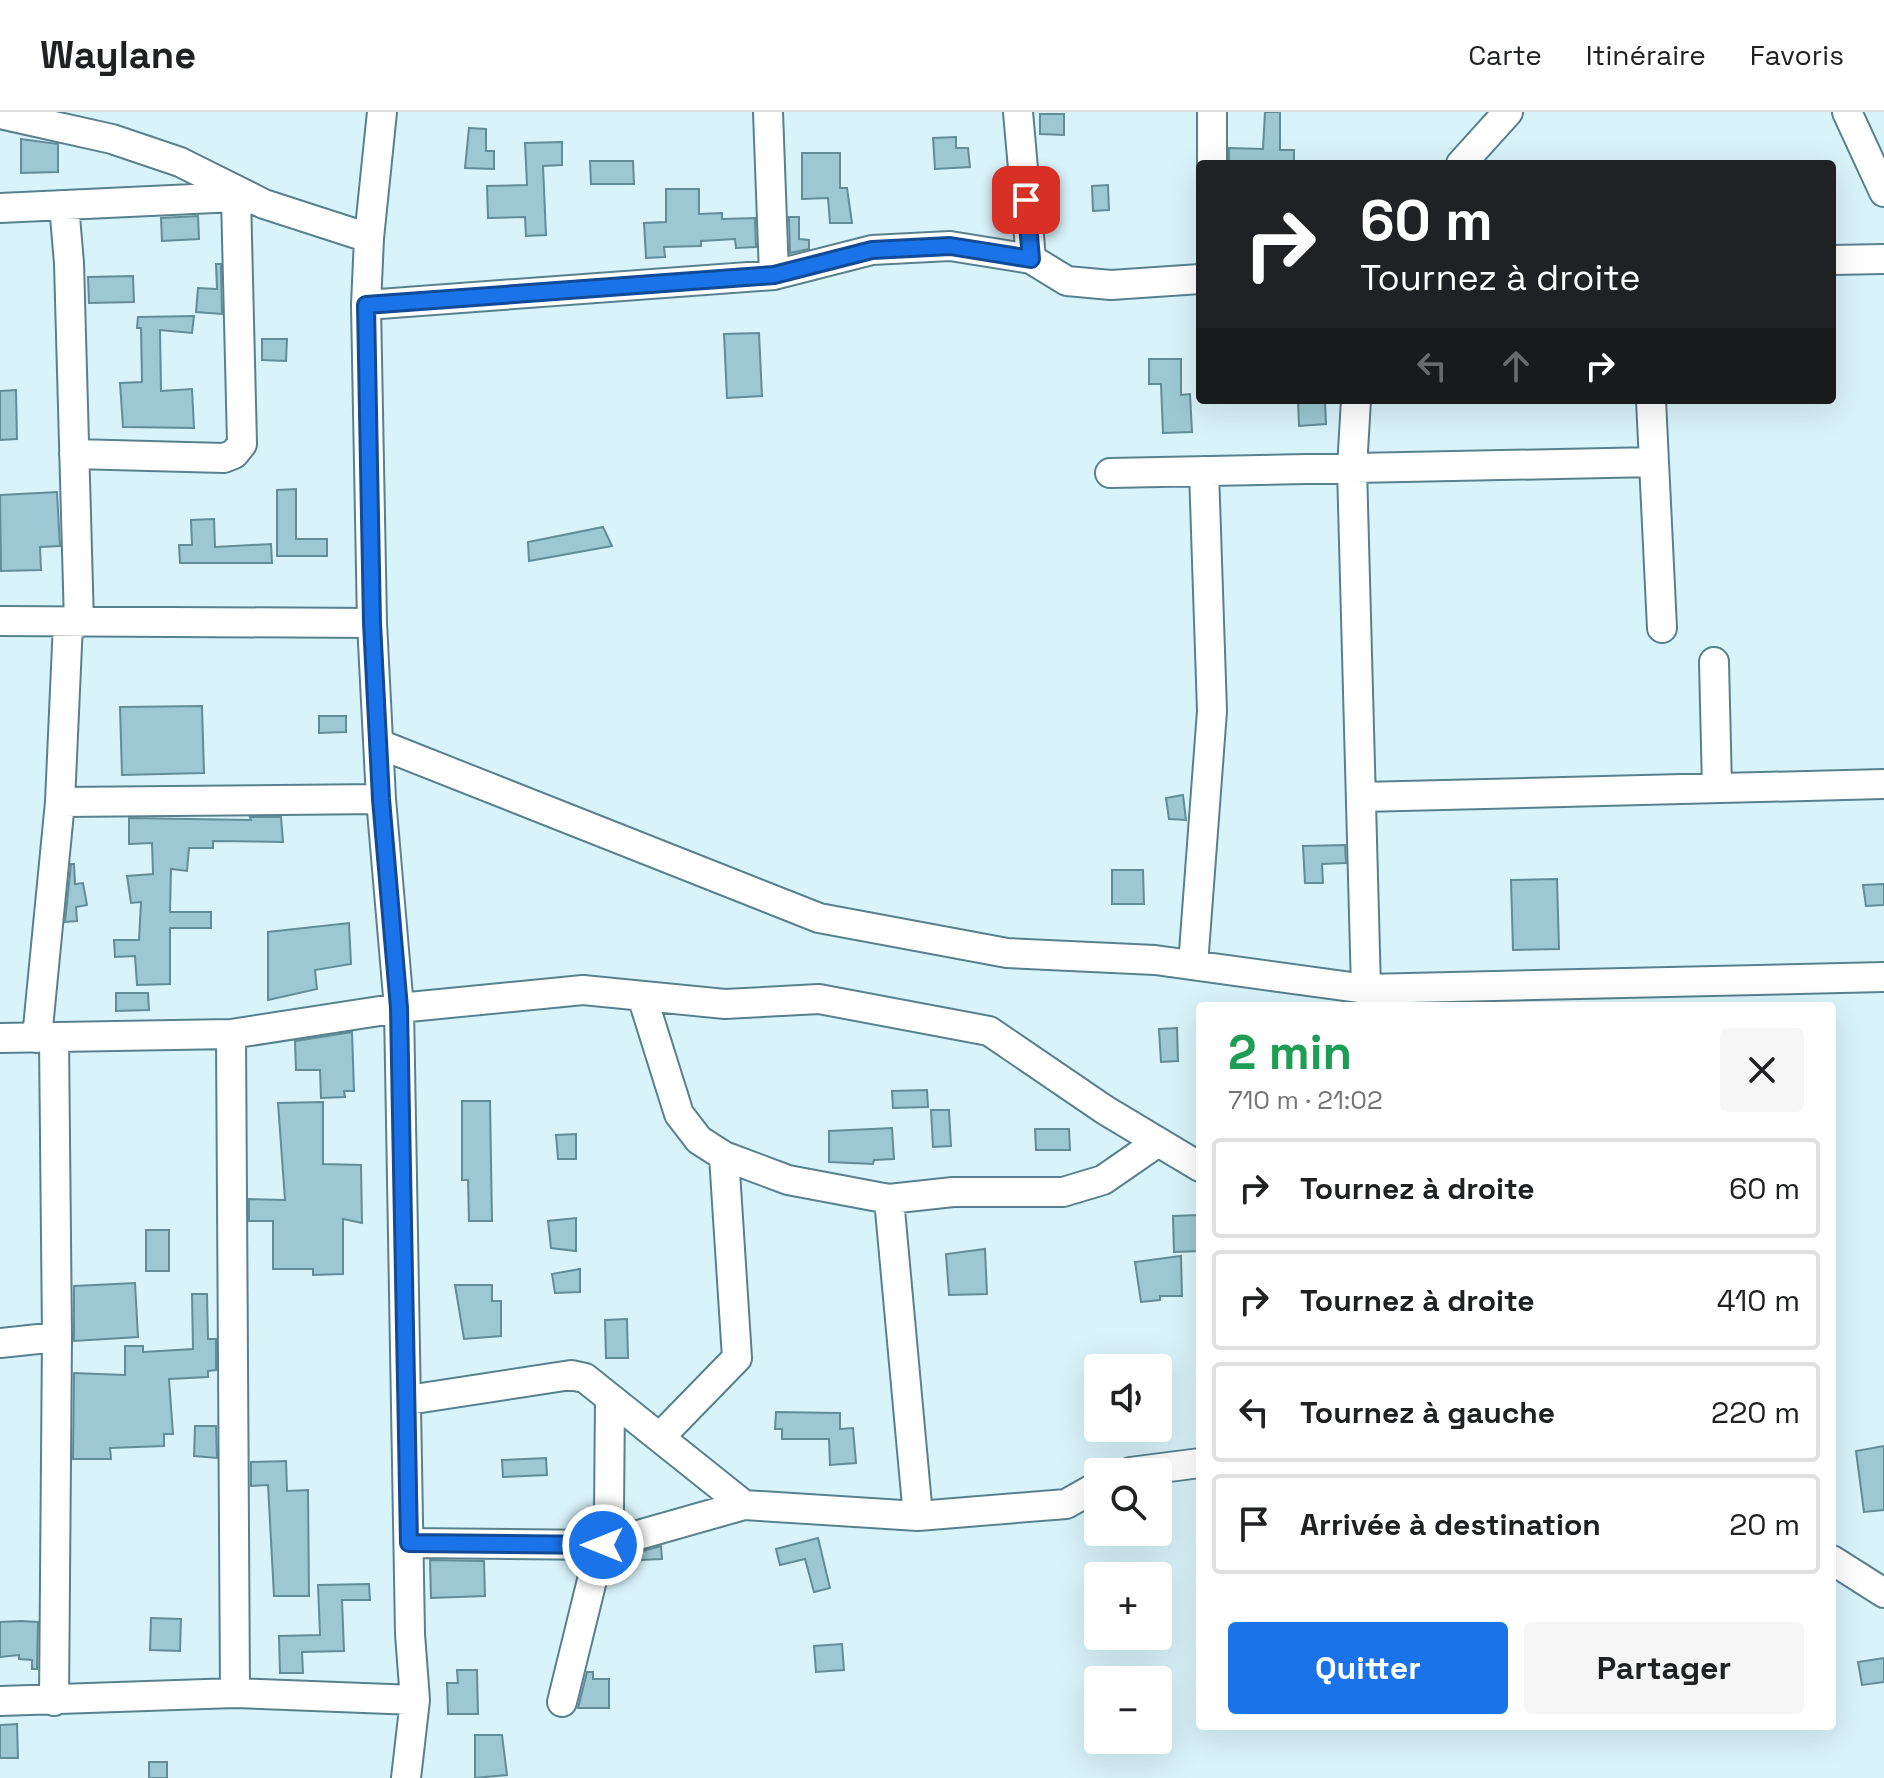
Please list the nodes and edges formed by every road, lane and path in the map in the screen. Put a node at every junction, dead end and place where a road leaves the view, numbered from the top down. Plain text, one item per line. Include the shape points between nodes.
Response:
1 (382, 112) edge
2 (768, 112) edge
3 (1018, 112) edge
4 (1212, 112) edge
5 (1508, 112) edge
6 (1847, 112) edge
7 (0, 114) edge
8 (1212, 160) edge
9 (1465, 160) edge
10 (1884, 192) edge
11 (236, 197) junction
12 (264, 204) junction
13 (64, 205) junction
14 (0, 208) edge
15 (369, 238) junction
16 (1031, 259) junction
17 (1884, 259) edge
18 (1836, 260) edge
19 (774, 275) junction
20 (1196, 279) edge
21 (366, 305) junction
22 (1356, 404) edge
23 (1651, 404) edge
24 (74, 454) junction
25 (1654, 462) junction
26 (1352, 468) junction
27 (1204, 471) junction
28 (1110, 473) dead end
29 (0, 621) edge
30 (73, 623) junction
31 (372, 623) junction
32 (1662, 628) dead end
33 (1714, 662) dead end
34 (379, 744) junction
35 (1884, 784) edge
36 (1717, 788) junction
37 (1361, 797) junction
38 (381, 799) junction
39 (60, 802) junction
40 (1193, 965) junction
41 (1884, 977) edge
42 (1366, 989) junction
43 (642, 996) junction
44 (399, 1008) junction
45 (231, 1034) junction
46 (0, 1038) edge
47 (46, 1038) junction
48 (1158, 1142) junction
49 (724, 1156) junction
50 (1196, 1165) edge
51 (889, 1199) junction
52 (57, 1337) junction
53 (0, 1343) edge
54 (610, 1398) junction
55 (408, 1400) junction
56 (661, 1436) junction
57 (1196, 1464) edge
58 (1172, 1467) edge
59 (1084, 1494) edge
60 (744, 1505) junction
61 (918, 1516) junction
62 (409, 1543) junction
63 (603, 1545) junction
64 (1836, 1563) edge
65 (1884, 1593) edge
66 (235, 1693) junction
67 (415, 1700) junction
68 (0, 1701) edge
69 (54, 1701) junction
70 (562, 1702) dead end
71 (406, 1778) edge

1 - 15 street
2 - 19 street
3 - 16 street
4 - 8 street
5 - 9 street
6 - 10 street
7 - 12 street via 167,157
11 - 12 street
11 - 13 street
11 - 24 street via 242,444 224,458
12 - 15 street
13 - 14 street
13 - 24 street
15 - 21 street
16 - 19 street via 950,246 872,250
16 - 20 street via 1067,281 1111,285
17 - 18 street
19 - 21 street
21 - 31 street
22 - 26 street
23 - 25 street
24 - 30 street
25 - 26 street
25 - 32 street
26 - 27 street
26 - 37 street
27 - 28 street
27 - 40 street via 1212,711
29 - 30 street
30 - 31 street
30 - 39 street
31 - 34 street
33 - 36 street
34 - 38 street
34 - 40 street via 819,918 1007,953
35 - 36 street
36 - 37 street
37 - 42 street
38 - 39 street
38 - 44 street
39 - 47 street
40 - 42 street
41 - 42 street
43 - 44 street via 583,990
43 - 48 street via 725,1004 819,999 989,1031
43 - 49 street via 679,1114 699,1140
44 - 45 street
44 - 55 street
45 - 47 street
45 - 66 street
46 - 47 street
47 - 52 street
48 - 50 street
48 - 51 street via 1103,1180 1063,1192 953,1192
49 - 51 street via 788,1180
49 - 56 street via 737,1358
51 - 61 street
52 - 53 street
52 - 69 street
54 - 55 street via 585,1378 571,1375
54 - 56 street
54 - 63 street via 609,1511
55 - 62 street
56 - 60 street
57 - 58 street
59 - 61 street via 1066,1504
60 - 61 street
60 - 63 street
62 - 63 street
62 - 67 street
63 - 70 street
64 - 65 street
66 - 67 street
66 - 69 street
67 - 71 street
68 - 69 street

